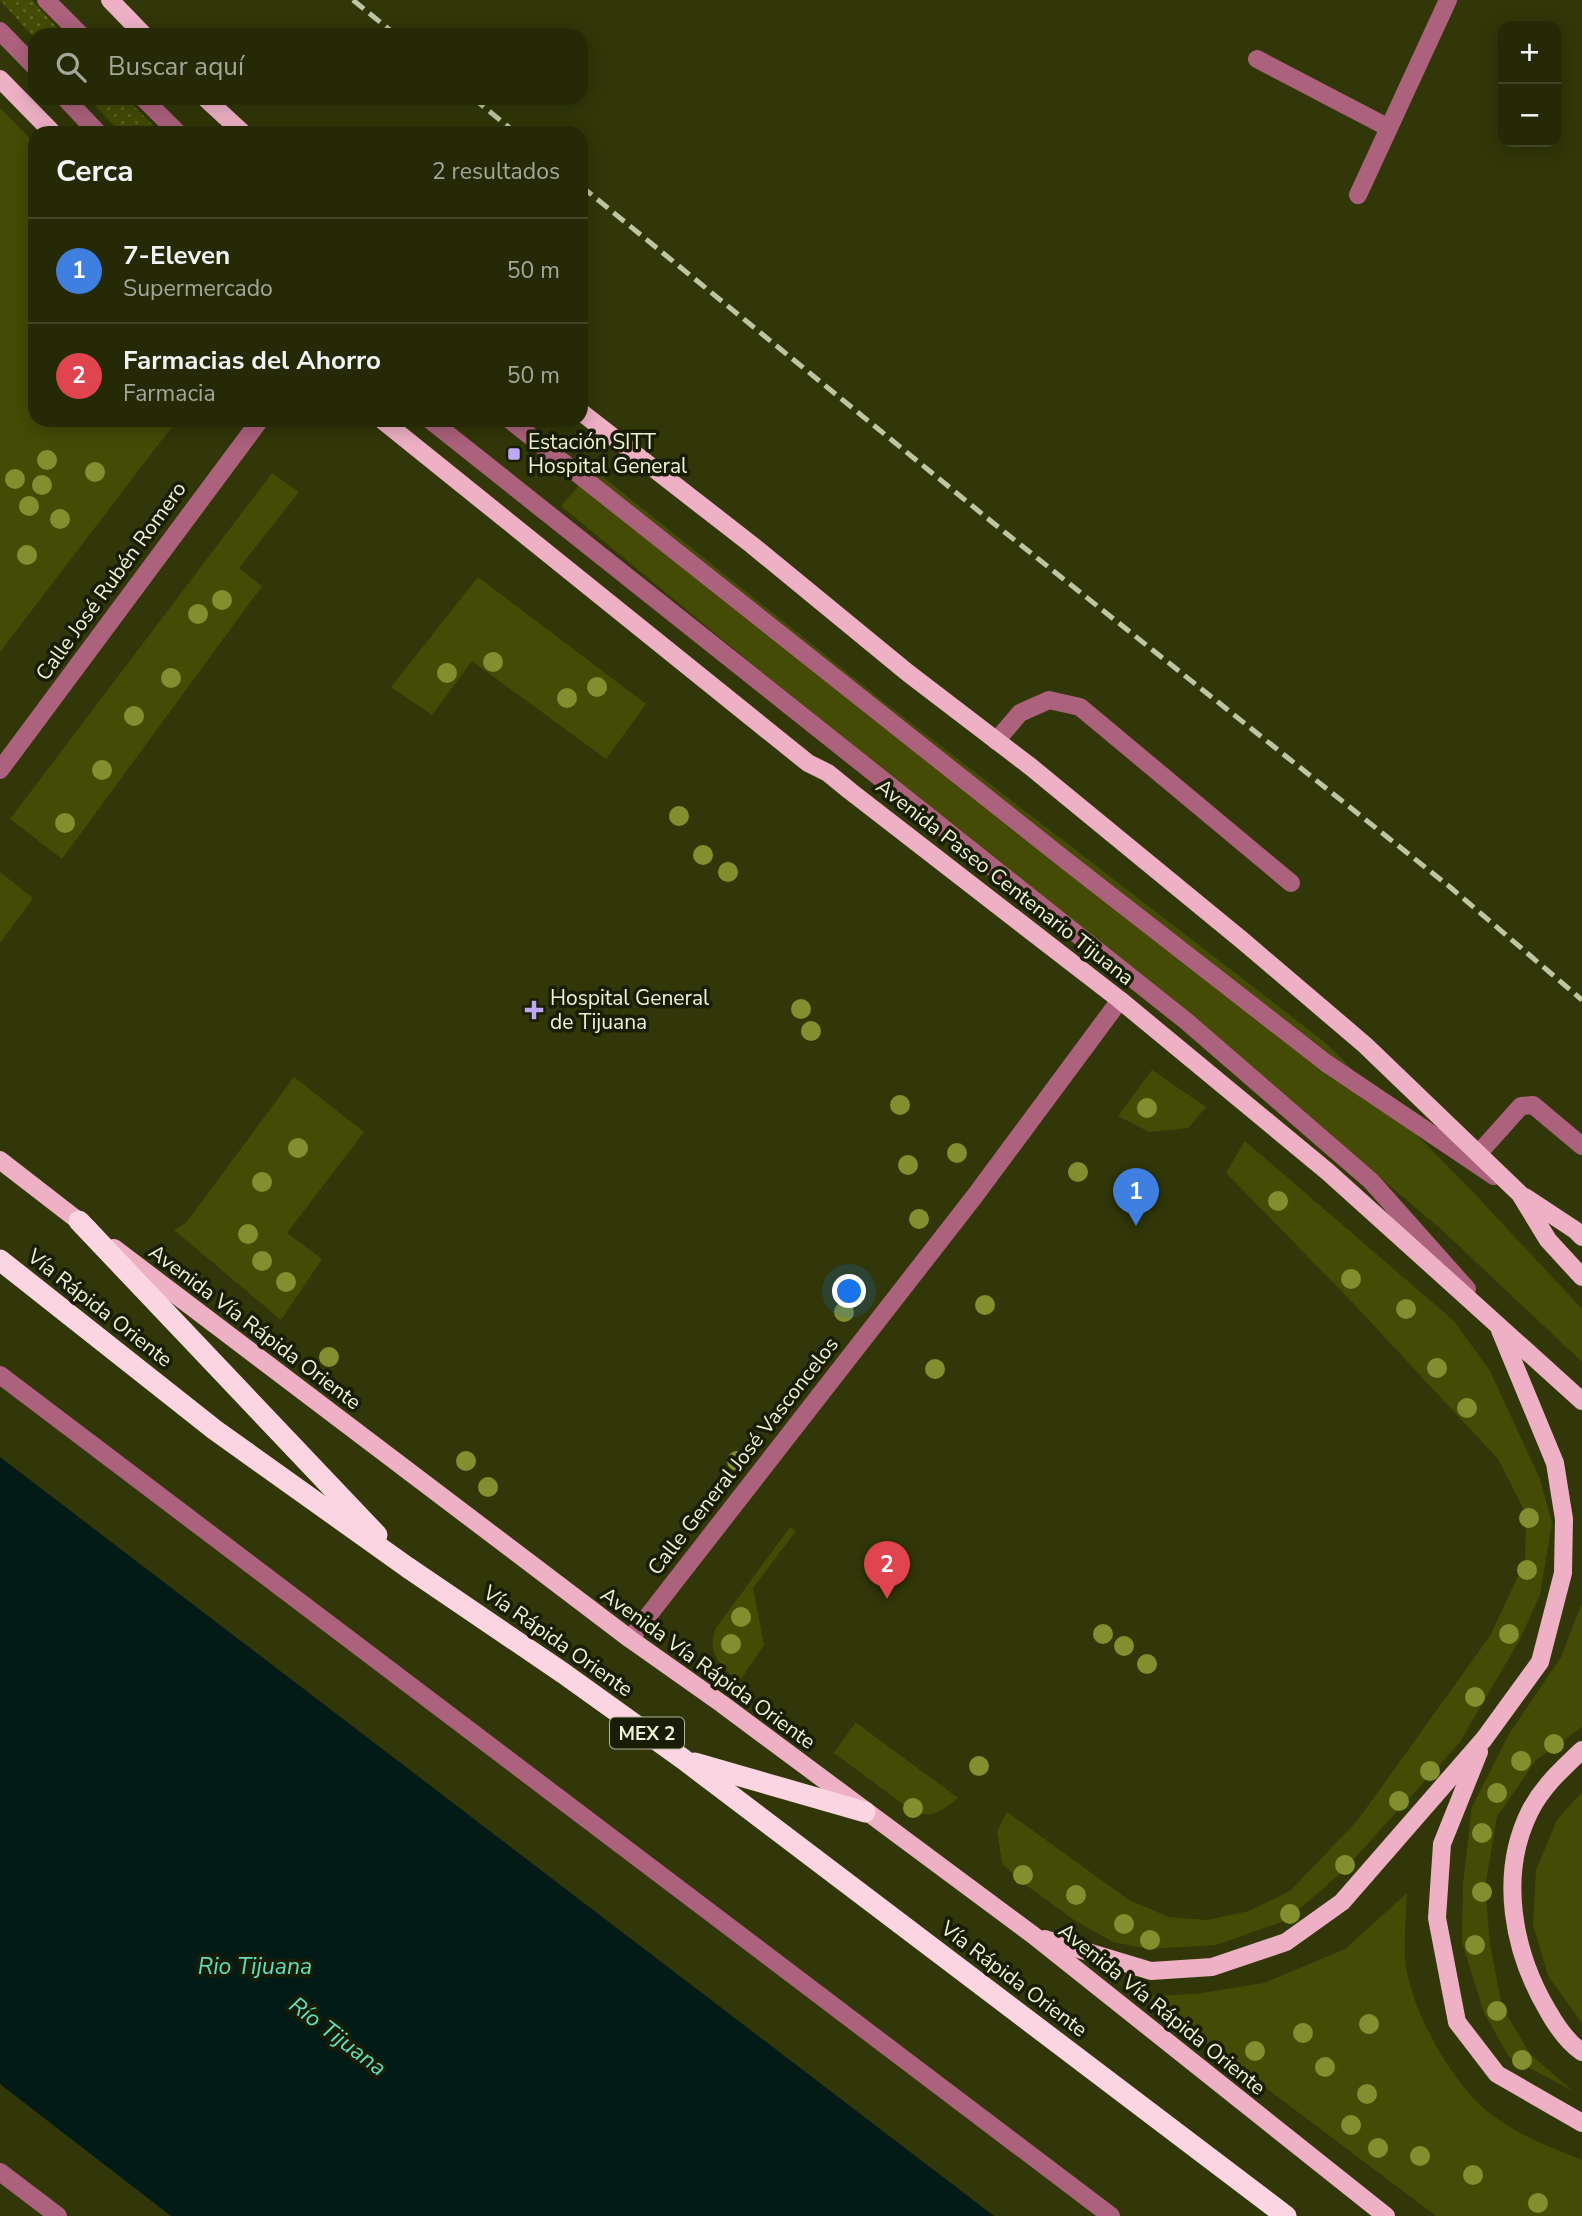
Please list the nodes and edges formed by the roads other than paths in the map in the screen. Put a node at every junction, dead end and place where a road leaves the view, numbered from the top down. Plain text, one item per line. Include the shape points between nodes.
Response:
1 (46, 0) edge
2 (110, 0) edge
3 (1448, 0) edge
4 (74, 28) edge
5 (137, 28) edge
6 (0, 31) edge
7 (1257, 59) dead end
8 (28, 60) edge
9 (0, 79) edge
10 (72, 105) edge
11 (150, 105) edge
12 (213, 105) edge
13 (46, 126) edge
14 (91, 126) edge
15 (171, 126) edge
16 (235, 126) edge
17 (1389, 128) junction
18 (1358, 195) dead end
19 (588, 417) edge
20 (255, 427) edge
21 (391, 427) edge
22 (439, 427) edge
23 (519, 427) edge
24 (996, 741) junction
25 (0, 770) edge
26 (1291, 883) dead end
27 (1120, 1000) junction
28 (1582, 1146) edge
29 (1478, 1154) junction
30 (0, 1160) edge
31 (1520, 1194) junction
32 (79, 1221) junction
33 (1582, 1237) edge
34 (0, 1260) edge
35 (1582, 1277) edge
36 (1498, 1324) junction
37 (0, 1375) edge
38 (1582, 1401) edge
39 (407, 1567) junction
40 (630, 1639) junction
41 (1484, 1739) junction
42 (1582, 1750) edge
43 (683, 1759) junction
44 (865, 1812) junction
45 (1034, 1935) junction
46 (1582, 2052) edge
47 (1582, 2123) edge
48 (0, 2172) edge
49 (58, 2216) edge
50 (1111, 2216) edge
51 (1286, 2216) edge
52 (1386, 2216) edge

1 - 4 street
2 - 5 main road
3 - 17 street
6 - 8 street
7 - 17 street
9 - 13 main road
10 - 14 street
11 - 15 street
12 - 16 main road
17 - 18 street
19 - 24 main road
20 - 25 street, Calle José Rubén Romero
21 - 27 main road, Avenida Paseo Centenario Tijuana via 808,763 828,773
22 - 36 street via 1186,1021 1371,1181
23 - 31 street via 1326,1063
24 - 26 street via 1020,713 1049,700 1080,707
24 - 29 main road via 1354,1036
27 - 36 main road, Avenida Paseo Centenario Tijuana via 1328,1172
27 - 40 street, Calle General José Vasconcelos via 974,1197
28 - 29 street via 1533,1105 1521,1106
29 - 31 main road
30 - 32 main road, Avenida Vía Rápida Oriente
31 - 33 main road
31 - 35 main road via 1548,1240
32 - 39 highway
32 - 40 main road, Avenida Vía Rápida Oriente
34 - 39 highway, Vía Rápida Oriente / MEX 2 via 215,1430
36 - 38 main road, Avenida Paseo Centenario Tijuana
36 - 41 main road via 1555,1463 1564,1519 1563,1573 1540,1662
37 - 50 street
39 - 43 highway, Vía Rápida Oriente / MEX 2
40 - 44 main road, Avenida Vía Rápida Oriente
41 - 45 main road via 1342,1902 1286,1942 1212,1967 1151,1971
41 - 47 main road via 1441,1844 1437,1918 1457,2022 1497,2074
42 - 46 main road via 1551,1779 1530,1812 1514,1858 1513,1902 1525,1964 1538,1995 1555,2024
43 - 44 highway
43 - 51 highway, Vía Rápida Oriente / MEX 2
44 - 45 main road, Avenida Vía Rápida Oriente
45 - 52 main road, Avenida Vía Rápida Oriente
48 - 49 street

